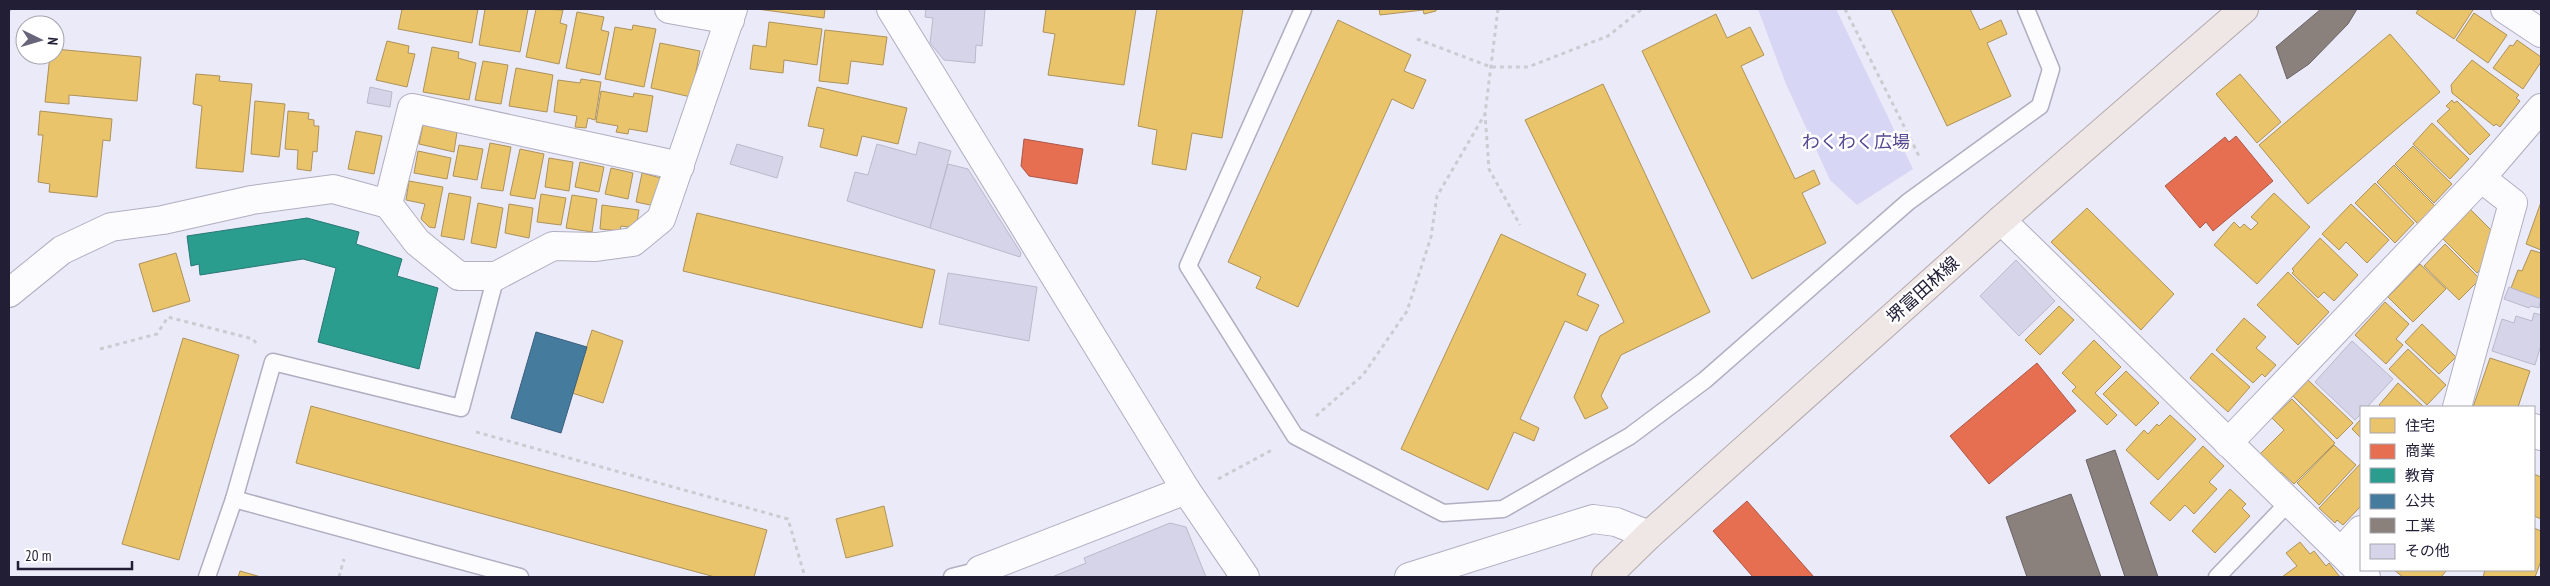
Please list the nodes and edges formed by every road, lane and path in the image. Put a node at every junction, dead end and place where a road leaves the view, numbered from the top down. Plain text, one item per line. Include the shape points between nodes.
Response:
1 (670, 9) edge
2 (891, 9) edge
3 (1303, 9) edge
4 (1498, 9) edge
5 (1642, 9) edge
6 (1845, 9) edge
7 (2026, 9) edge
8 (2244, 9) edge
9 (2505, 9) edge
10 (731, 14) edge
11 (2541, 33) edge
12 (1417, 39) dead end
13 (1491, 67) junction
14 (2541, 108) edge
15 (1485, 114) junction
16 (680, 166) junction
17 (2481, 178) junction
18 (1933, 184) junction
19 (388, 204) junction
20 (2002, 220) junction
21 (1520, 225) dead end
22 (496, 276) junction
23 (9, 293) edge
24 (100, 348) dead end
25 (273, 362) junction
26 (2457, 406) edge
27 (475, 432) dead end
28 (1295, 436) junction
29 (2228, 443) junction
30 (1186, 490) junction
31 (234, 499) junction
32 (2290, 502) junction
33 (2360, 531) edge
34 (1649, 535) junction
35 (2341, 552) junction
36 (980, 570) joint
37 (207, 577) edge
38 (520, 577) edge
39 (805, 577) edge
40 (952, 577) edge
41 (1245, 577) edge
42 (1410, 577) edge
43 (1606, 577) edge
44 (2217, 577) edge
45 (2366, 577) edge

1 - 10 street
2 - 30 street
3 - 28 lane via 1188,266
4 - 13 path
5 - 13 path via 1608,36 1528,68
6 - 18 path
7 - 18 lane via 2051,69 2040,106
8 - 20 main road, 堺富田林線
9 - 11 street
10 - 16 street
12 - 13 path
13 - 15 path
14 - 17 street
15 - 21 path via 1489,169
15 - 28 path via 1437,196 1432,237 1407,311 1363,375
16 - 19 street via 412,108
16 - 22 street via 661,219 633,242 596,247 553,246
17 - 26 street via 2513,203
17 - 29 street
18 - 28 lane via 1908,202 1704,380 1630,436 1503,509 1443,513
19 - 22 street via 417,242 458,276
19 - 23 street via 333,189 252,200 163,220 111,227 62,250
20 - 29 street
20 - 34 main road, 堺富田林線
22 - 25 lane via 461,408
24 - 25 path via 157,334 168,317 253,340
25 - 31 lane
27 - 39 path via 788,518
28 - 30 path via 1226,477
29 - 32 street
30 - 36 street
30 - 41 street
31 - 37 lane
31 - 38 lane
32 - 35 street
32 - 44 lane
33 - 35 street
34 - 42 street via 1616,522 1593,519
34 - 43 main road, 堺富田林線
35 - 45 street
36 - 40 lane

